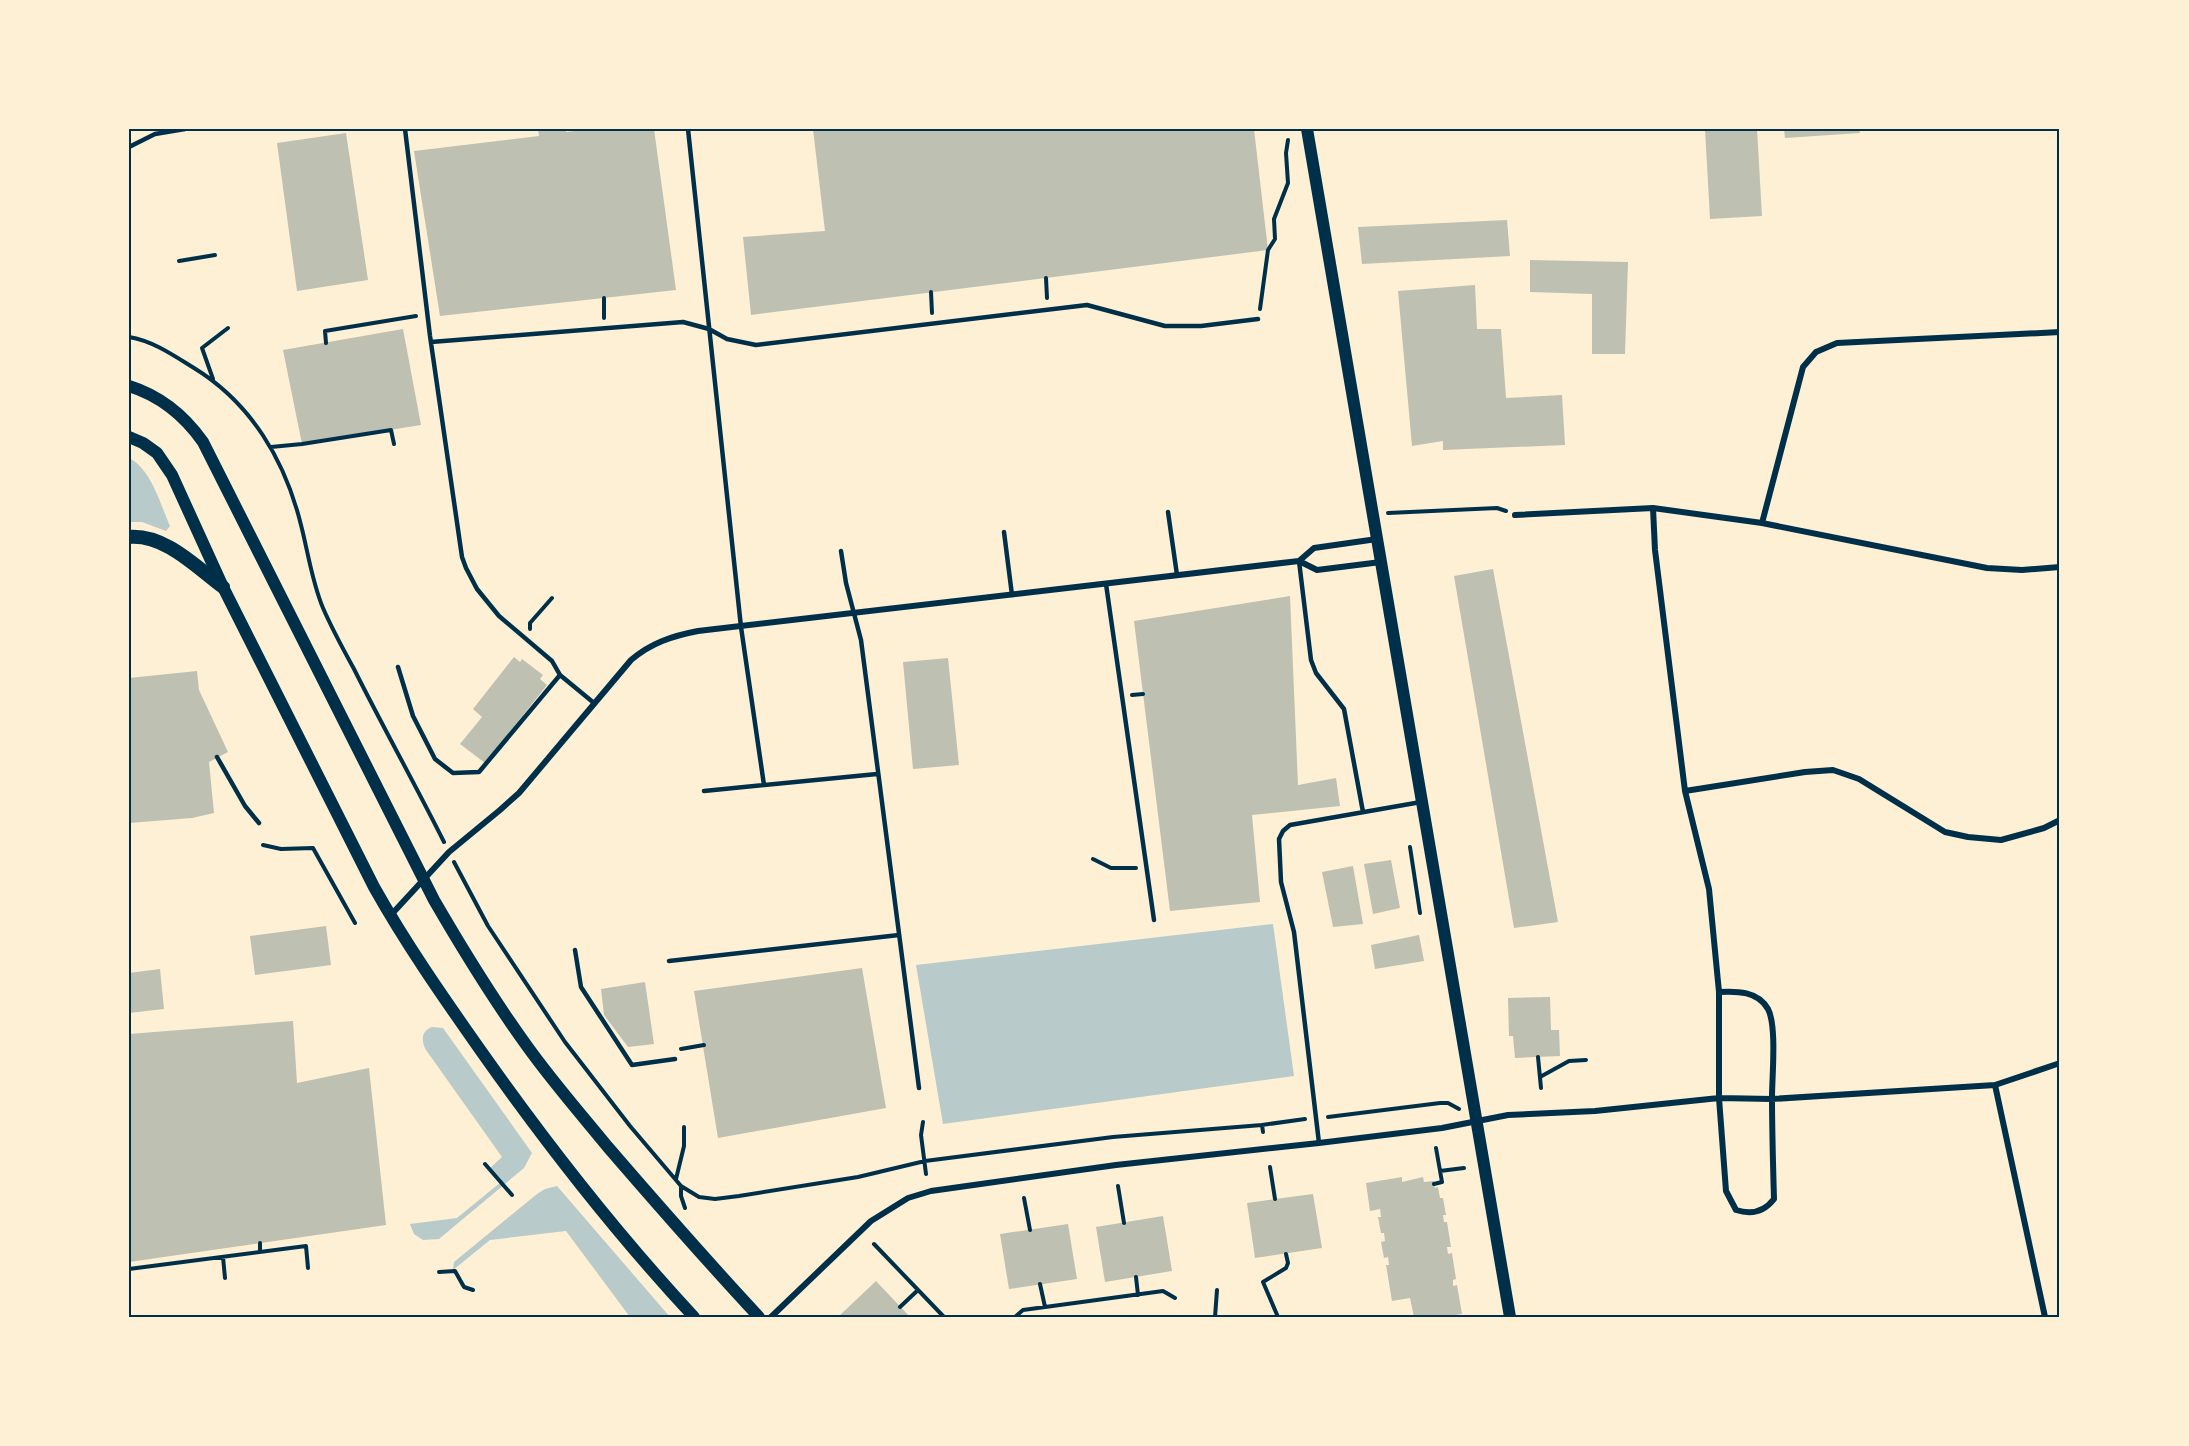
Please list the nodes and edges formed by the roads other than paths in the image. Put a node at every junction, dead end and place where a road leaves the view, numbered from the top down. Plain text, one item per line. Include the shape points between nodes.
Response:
1 (184, 129) edge
2 (405, 129) edge
3 (688, 129) edge
4 (1308, 129) edge
5 (129, 147) edge
6 (1258, 319) road end
7 (709, 329) junction
8 (2060, 332) edge
9 (431, 342) junction
10 (129, 386) edge
11 (129, 437) edge
12 (1653, 508) junction
13 (1168, 512) dead end
14 (1515, 514) dead end
15 (1761, 523) junction
16 (1004, 532) dead end
17 (129, 537) edge
18 (1377, 539) junction
19 (841, 551) dead end
20 (1299, 561) junction
21 (1381, 562) junction
22 (2060, 567) edge
23 (1177, 575) junction
24 (1107, 584) junction
25 (223, 587) junction
26 (1012, 595) junction
27 (854, 613) junction
28 (741, 627) junction
29 (398, 667) dead end
30 (560, 675) junction
31 (594, 703) junction
32 (217, 757) dead end
33 (878, 774) junction
34 (764, 786) junction
35 (705, 791) dead end
36 (1685, 791) junction
37 (1422, 802) junction
38 (1363, 812) junction
39 (2060, 820) edge
40 (259, 823) dead end
41 (423, 878) junction
42 (390, 916) junction
43 (1154, 920) dead end
44 (899, 935) junction
45 (575, 950) dead end
46 (669, 962) dead end
47 (1719, 992) junction
48 (675, 1059) dead end
49 (2060, 1063) edge
50 (1995, 1085) junction
51 (920, 1088) dead end
52 (1719, 1098) junction
53 (1772, 1098) junction
54 (1478, 1120) junction
55 (1319, 1143) junction
56 (694, 1317) edge
57 (759, 1317) edge
58 (771, 1317) edge
59 (1510, 1317) edge
60 (2045, 1317) edge

1 - 5 lane via 155,134
2 - 9 lane
3 - 7 lane
4 - 18 main road
6 - 7 lane via 1164,326 1087,305 756,345 727,339
7 - 9 lane via 683,322
7 - 28 lane
8 - 15 street via 1837,343 1816,352 1803,367
9 - 30 lane via 466,568 477,589 500,616 552,661
10 - 41 main road via 170,406 203,442
11 - 25 main road via 157,453 167,466
12 - 14 street
12 - 15 street
12 - 36 street
13 - 23 lane
15 - 22 street via 1987,568
16 - 26 lane
17 - 25 main road via 158,541
18 - 20 street via 1314,548
18 - 21 main road
19 - 27 lane
20 - 21 street via 1317,570
20 - 23 street
20 - 38 lane via 1311,660 1316,673 1344,709
21 - 37 main road
23 - 24 street
24 - 26 street
24 - 43 lane
25 - 42 main road
26 - 27 street
27 - 28 street
27 - 33 lane
28 - 31 street via 698,631 649,647 631,660
28 - 34 lane
29 - 30 lane via 413,716 435,759 453,773 479,772
30 - 31 lane
31 - 41 street via 519,793
32 - 40 lane
33 - 34 lane
33 - 44 lane
34 - 35 lane
36 - 39 street via 1833,770 1860,779 1945,832 2001,840
36 - 47 street via 1709,889
37 - 38 lane
37 - 54 main road
38 - 55 lane via 1290,825 1279,839 1281,882 1294,932
41 - 42 street
41 - 57 main road via 466,955 534,1055 687,1239
42 - 56 main road via 560,1161
44 - 46 lane
44 - 51 lane
45 - 48 lane via 581,987 632,1065
47 - 52 street
47 - 53 street via 1751,995 1770,1011
49 - 50 street
50 - 53 street
50 - 60 street
52 - 53 street
52 - 53 street via 1726,1191 1736,1210 1745,1213 1768,1207 1774,1199
52 - 54 street
54 - 55 street
54 - 59 main road
55 - 58 street via 1116,1165 915,1195 871,1221

